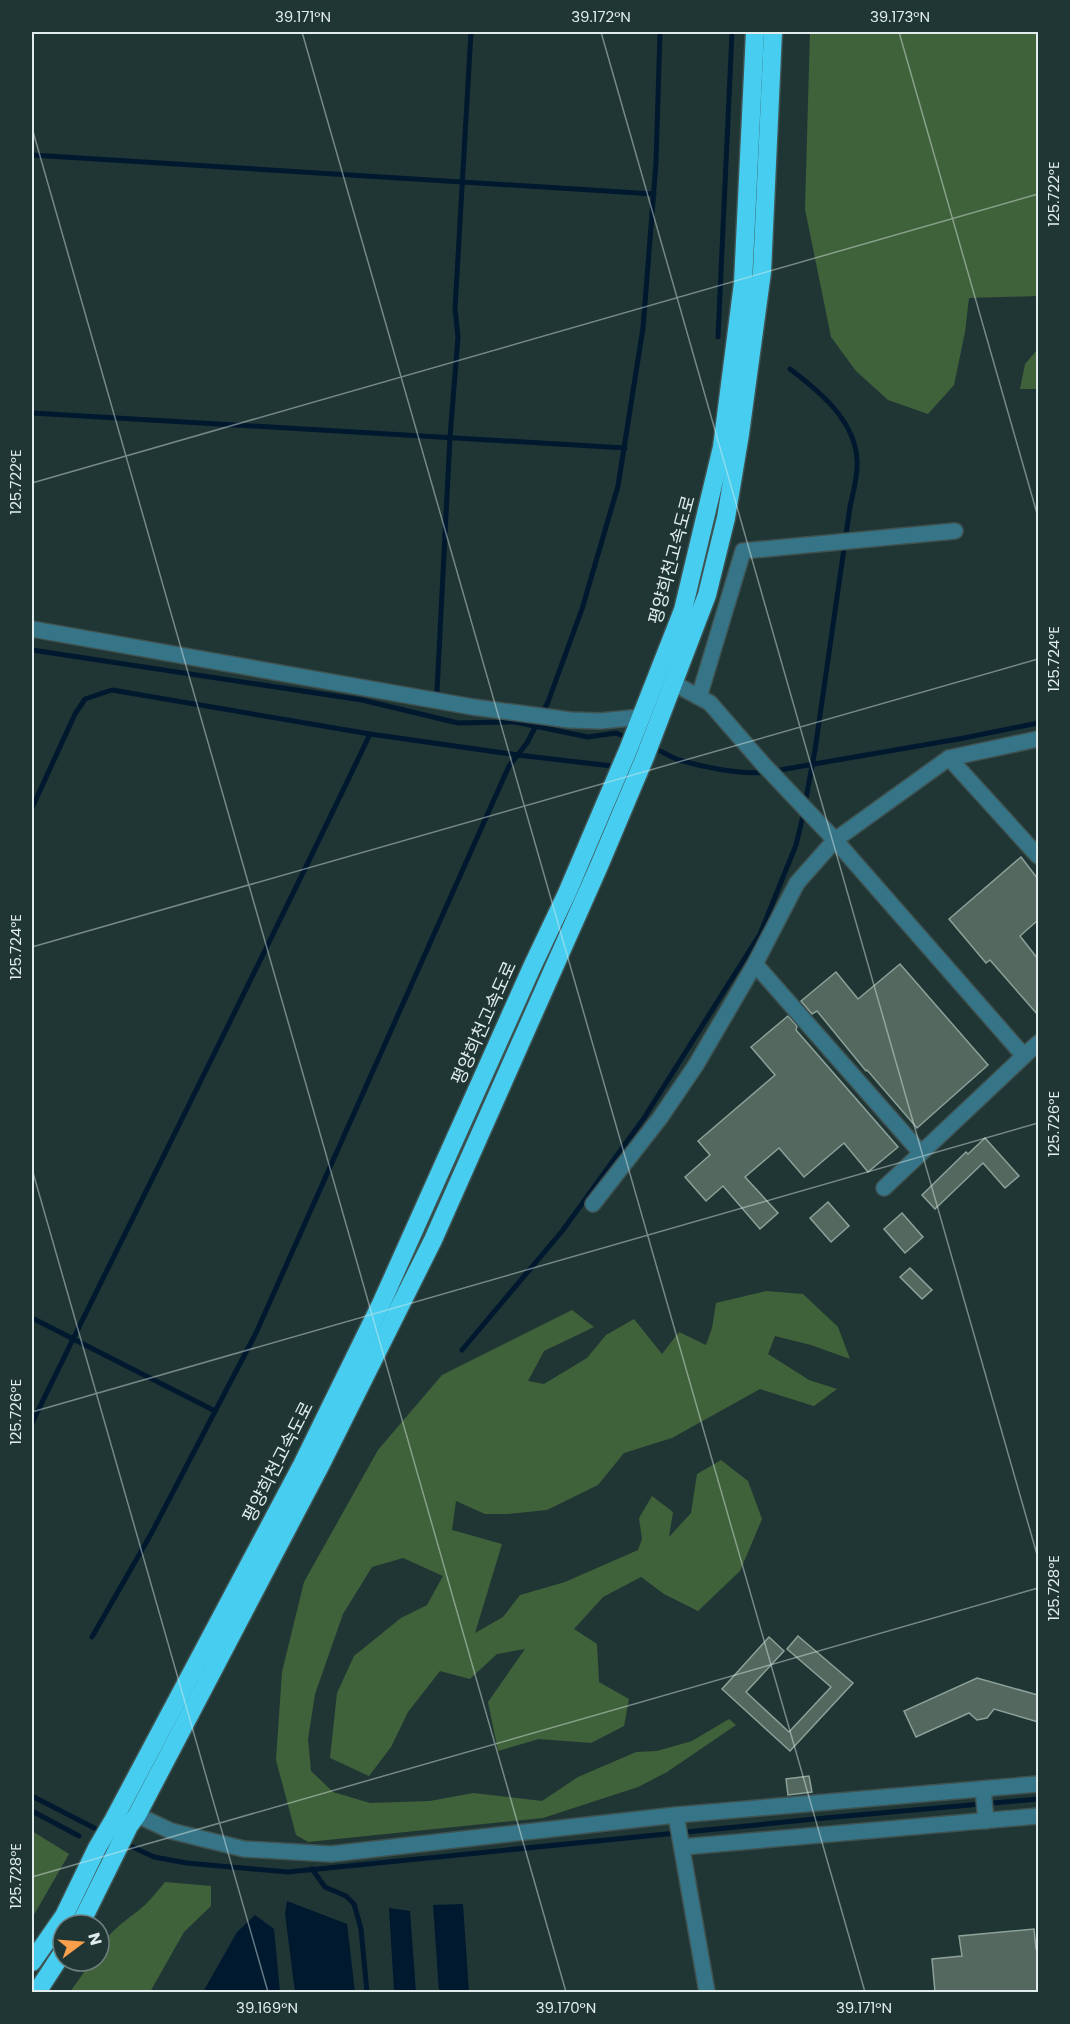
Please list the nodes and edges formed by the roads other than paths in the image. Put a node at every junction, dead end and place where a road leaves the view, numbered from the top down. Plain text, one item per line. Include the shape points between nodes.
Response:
1 (755, 32) edge
2 (773, 32) edge
3 (955, 531) dead end
4 (32, 629) edge
5 (674, 683) junction
6 (699, 697) junction
7 (643, 727) junction
8 (1038, 739) edge
9 (949, 758) junction
10 (835, 840) junction
11 (1038, 856) edge
12 (755, 964) junction
13 (1038, 1043) edge
14 (1024, 1056) junction
15 (921, 1153) junction
16 (884, 1188) dead end
17 (593, 1204) dead end
18 (1038, 1784) edge
19 (983, 1789) junction
20 (676, 1815) junction
21 (1038, 1816) edge
22 (127, 1820) junction
23 (986, 1821) junction
24 (682, 1847) junction
25 (86, 1913) edge
26 (32, 1962) edge
27 (51, 1970) edge
28 (37, 1992) edge
29 (707, 1992) edge

1 - 7 highway, 평양희천고속도로 via 743,283 722,447 683,610
2 - 5 highway, 평양희천고속도로 via 762,272 740,434 708,595
3 - 6 street via 743,552
4 - 7 street via 473,707
5 - 6 street
5 - 7 highway, 평양희천고속도로
6 - 10 street via 710,704
7 - 22 highway, 평양희천고속도로 via 628,750 381,1304
7 - 22 highway, 평양희천고속도로 via 645,757 433,1240 321,1464
8 - 9 street
9 - 10 street
9 - 11 street
10 - 12 street via 796,883
10 - 14 street
12 - 15 street
12 - 17 street via 696,1065
13 - 14 street
14 - 15 street
15 - 16 street
18 - 19 street
19 - 20 street
19 - 23 street
20 - 22 street via 331,1854 244,1849
20 - 24 street
21 - 23 street
22 - 25 highway, 평양희천고속도로
22 - 26 highway, 평양희천고속도로 via 97,1848 64,1916
23 - 24 street
24 - 29 street
27 - 28 highway

